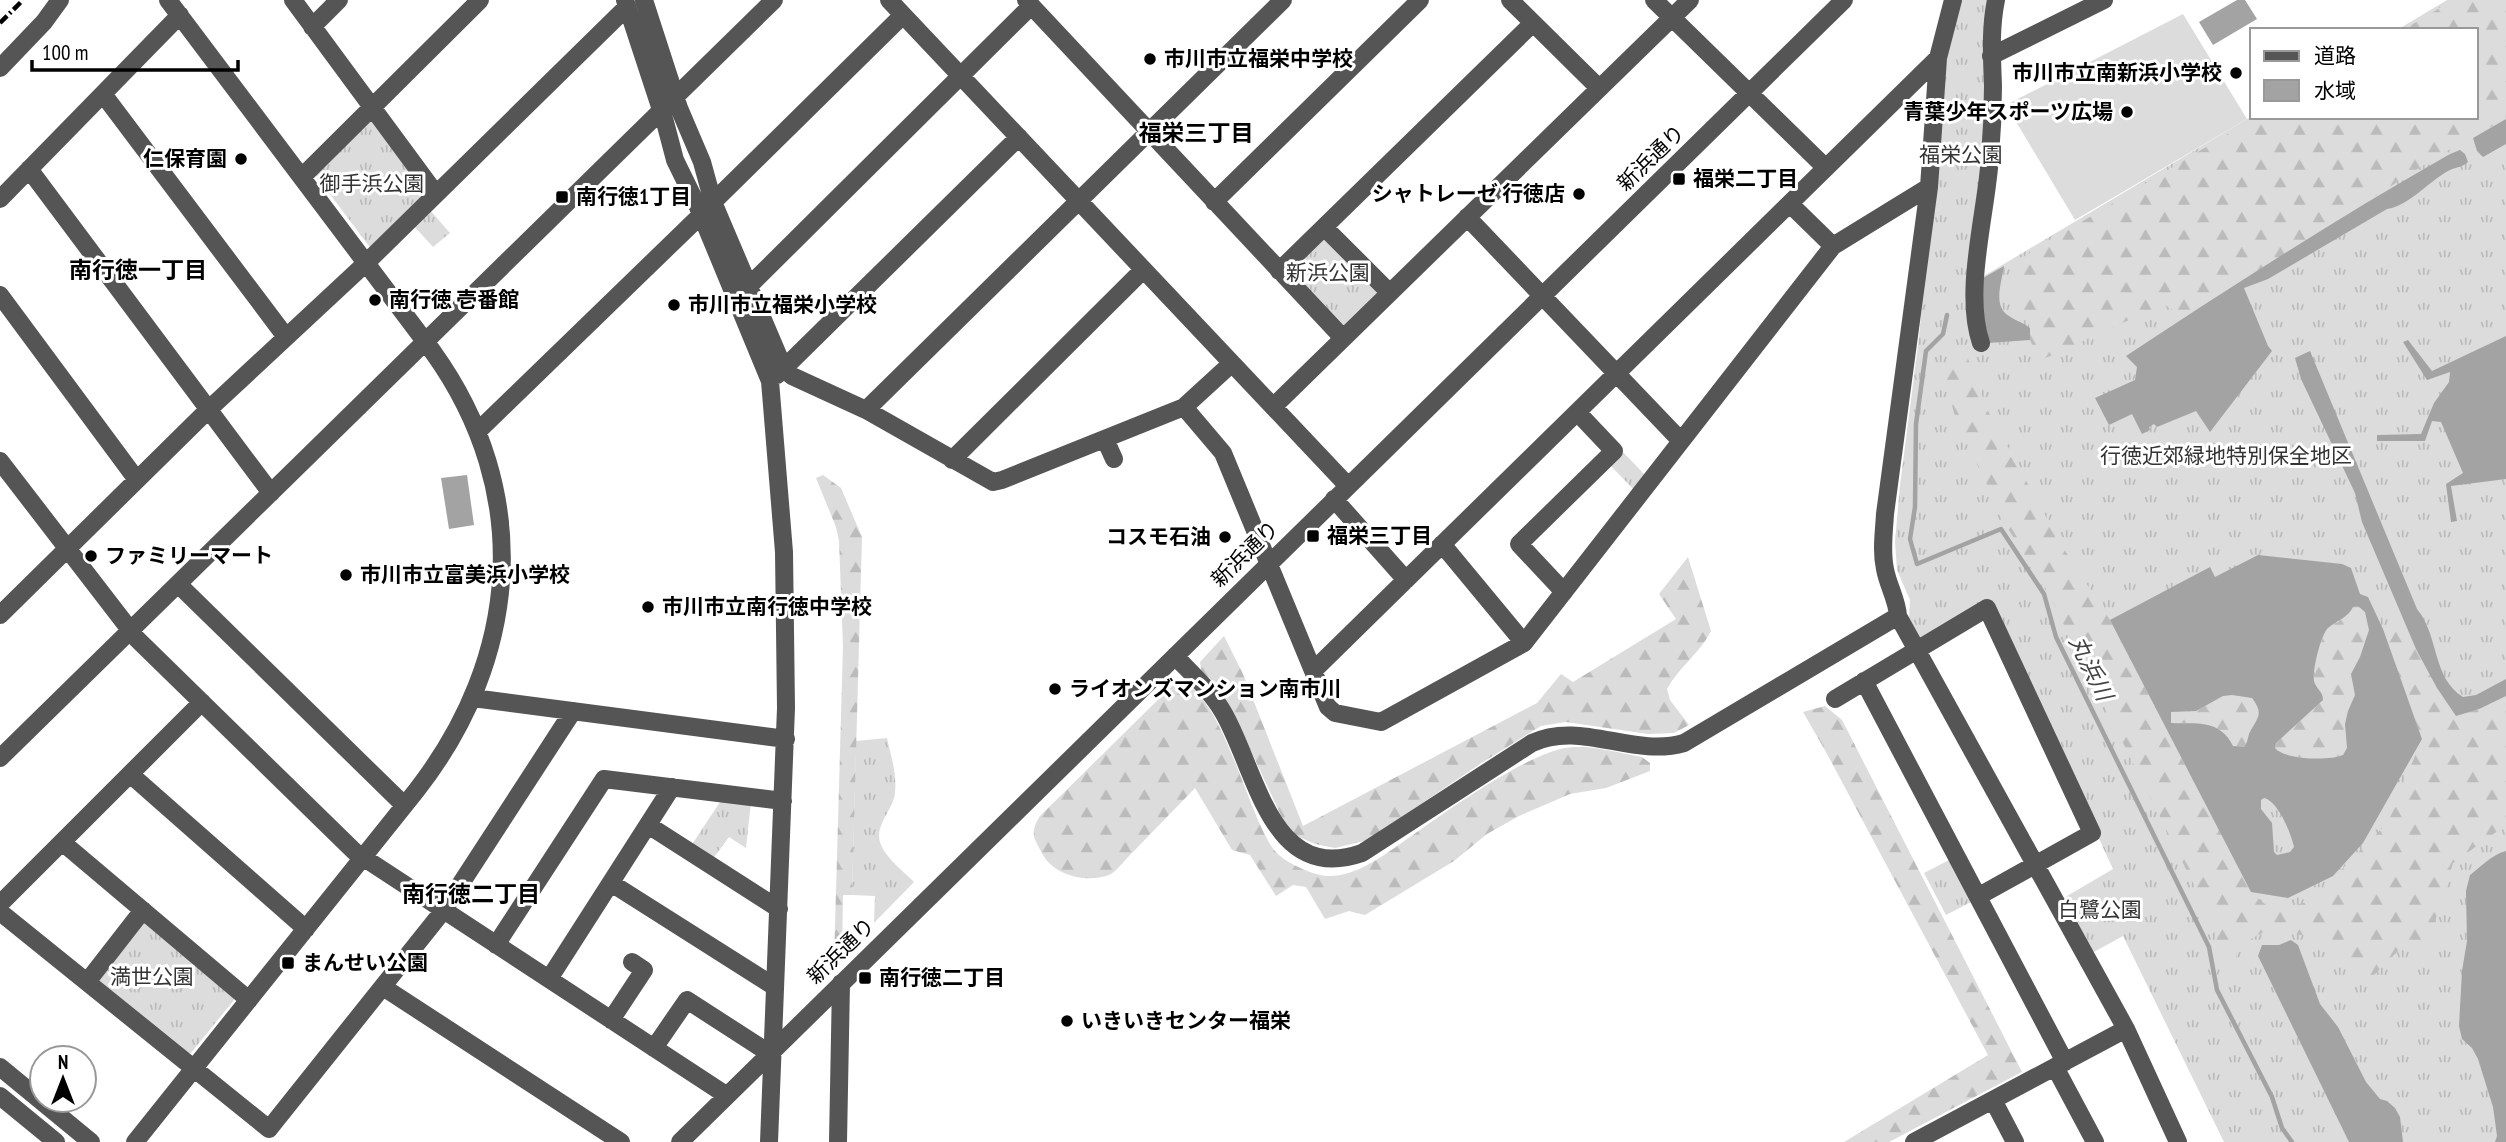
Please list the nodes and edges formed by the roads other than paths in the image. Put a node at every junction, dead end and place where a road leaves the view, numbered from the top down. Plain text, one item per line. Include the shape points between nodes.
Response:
1 (60, 0) edge
2 (168, 0) edge
3 (293, 0) edge
4 (339, 0) edge
5 (480, 0) edge
6 (774, 0) edge
7 (889, 0) edge
8 (1283, 0) edge
9 (1420, 0) edge
10 (1510, 0) edge
11 (1654, 0) edge
12 (1690, 0) edge
13 (1844, 0) edge
14 (1954, 0) edge
15 (1996, 0) edge
16 (2104, 0) edge
17 (632, 2) edge
18 (1029, 3) edge
19 (180, 15) junction
20 (903, 15) junction
21 (1672, 18) junction
22 (1533, 23) junction
23 (312, 27) junction
24 (1991, 56) junction
25 (1938, 58) junction
26 (0, 68) edge
27 (961, 76) junction
28 (1599, 88) junction
29 (103, 94) junction
30 (1749, 94) junction
31 (676, 97) junction
32 (372, 107) junction
33 (661, 110) junction
34 (1149, 132) junction
35 (1018, 137) junction
36 (1826, 168) junction
37 (29, 169) junction
38 (302, 177) junction
39 (1929, 187) junction
40 (436, 194) junction
41 (0, 199) edge
42 (1079, 201) junction
43 (1214, 202) junction
44 (1790, 204) junction
45 (707, 209) junction
46 (1467, 217) junction
47 (1324, 227) junction
48 (1833, 246) junction
49 (366, 262) junction
50 (1143, 270) junction
51 (1279, 271) junction
52 (749, 286) junction
53 (1390, 293) junction
54 (0, 295) edge
55 (1543, 295) junction
56 (286, 337) junction
57 (1343, 338) junction
58 (425, 341) junction
59 (1981, 343) dead end
60 (1231, 363) junction
61 (784, 369) junction
62 (1617, 373) junction
63 (770, 381) junction
64 (1184, 407) junction
65 (1273, 407) junction
66 (208, 410) junction
67 (866, 410) junction
68 (1577, 412) junction
69 (477, 432) junction
70 (1105, 439) junction
71 (1681, 441) junction
72 (952, 460) junction
73 (1114, 460) dead end
74 (0, 461) edge
75 (137, 480) junction
76 (1348, 486) junction
77 (271, 493) junction
78 (1334, 499) junction
79 (1443, 544) junction
80 (68, 549) junction
81 (1268, 564) junction
82 (1406, 580) junction
83 (178, 584) junction
84 (1564, 592) junction
85 (0, 615) edge
86 (1898, 616) junction
87 (130, 631) junction
88 (1524, 643) junction
89 (1917, 649) junction
90 (1175, 656) junction
91 (1313, 671) junction
92 (1864, 681) junction
93 (473, 698) junction
94 (1835, 699) dead end
95 (202, 702) junction
96 (573, 711) junction
97 (786, 739) junction
98 (0, 758) edge
99 (130, 774) junction
100 (672, 787) junction
101 (783, 800) junction
102 (404, 805) junction
103 (648, 825) junction
104 (62, 842) junction
105 (363, 858) junction
106 (2036, 864) junction
107 (611, 883) junction
108 (1979, 896) junction
109 (0, 904) edge
110 (779, 909) junction
111 (143, 910) junction
112 (443, 911) junction
113 (0, 912) edge
114 (306, 929) junction
115 (496, 945) junction
116 (632, 962) dead end
117 (549, 979) junction
118 (86, 982) junction
119 (841, 983) junction
120 (383, 987) junction
121 (775, 987) junction
122 (249, 999) junction
123 (611, 1020) junction
124 (2126, 1029) junction
125 (654, 1048) junction
126 (771, 1051) junction
127 (2060, 1065) junction
128 (0, 1067) edge
129 (194, 1069) junction
130 (726, 1095) junction
131 (0, 1096) edge
132 (1993, 1100) junction
133 (1924, 1140) edge
134 (55, 1142) edge
135 (91, 1142) edge
136 (135, 1142) edge
137 (621, 1142) edge
138 (680, 1142) edge
139 (769, 1142) edge
140 (838, 1142) edge
141 (2015, 1142) edge
142 (2095, 1142) edge
143 (2178, 1142) edge

1 - 26 street
2 - 19 street
3 - 23 street
4 - 23 street
5 - 32 street
6 - 31 street
7 - 20 street
8 - 34 street
9 - 43 street
10 - 22 street
11 - 21 street
12 - 21 street
13 - 30 street, 新浜通り
14 - 25 street
15 - 24 street
16 - 24 street
17 - 31 street
17 - 33 street
17 - 40 street
18 - 27 street
18 - 34 street
19 - 29 street
19 - 38 street
20 - 27 street
20 - 45 street
21 - 28 street
21 - 30 street
22 - 28 street
22 - 47 street
23 - 32 street
24 - 59 street via 1990,160 1976,284 1975,314
25 - 36 street
25 - 39 street
27 - 35 street
27 - 52 street
28 - 46 street
29 - 37 street
29 - 56 street
30 - 36 street
30 - 55 street, 新浜通り
31 - 33 street
31 - 45 street via 702,162
32 - 38 street
32 - 40 street
33 - 45 street via 675,160
33 - 58 street
34 - 42 street
34 - 43 street
35 - 42 street
35 - 61 street
36 - 44 street
37 - 41 street
37 - 66 street
38 - 49 street
39 - 48 street
39 - 86 street via 1885,514 1884,566
40 - 49 street
42 - 50 street
42 - 67 street
43 - 51 street
44 - 48 street
44 - 62 street
45 - 52 street
45 - 63 street
45 - 69 street
46 - 53 street
46 - 55 street
47 - 51 street
47 - 53 street
48 - 71 street
49 - 56 street
49 - 58 street
50 - 60 street
50 - 72 street
51 - 57 street
52 - 61 street
53 - 57 street
54 - 75 street
55 - 62 street
55 - 76 street, 新浜通り
56 - 66 street
57 - 65 street
58 - 69 street via 456,386
58 - 77 street
60 - 64 street
60 - 65 street
61 - 63 street
61 - 67 street
62 - 68 street
62 - 71 street
63 - 97 street via 784,552
64 - 70 street
64 - 81 street via 1223,453
65 - 76 street
66 - 75 street
66 - 77 street
67 - 72 street
68 - 79 street
68 - 84 street via 1614,451 1519,544
69 - 93 street via 494,487 501,561 495,626
70 - 72 street via 998,482
70 - 73 street
71 - 84 street
74 - 80 street
75 - 80 street
76 - 78 street, 新浜通り
77 - 83 street
78 - 81 street, 新浜通り
78 - 82 street
79 - 82 street
79 - 88 street
80 - 85 street
80 - 87 street
81 - 90 street, 新浜通り
81 - 91 street
82 - 91 street
83 - 87 street
83 - 102 street
84 - 88 street
86 - 89 street
86 - 90 street via 1684,743 1648,748 1574,735 1546,737 1362,853 1328,860 1298,849 1280,831 1223,712
87 - 95 street
87 - 98 street
88 - 91 street via 1381,722 1335,713
89 - 92 street
89 - 106 street
89 - 106 street via 1987,608 2092,833
90 - 119 street, 新浜通り
92 - 94 street
92 - 108 street
93 - 96 street
93 - 102 street via 446,750
95 - 99 street
95 - 105 street
96 - 97 street
96 - 112 street
97 - 101 street
99 - 104 street
99 - 114 street
100 - 101 street
100 - 103 street
100 - 115 street via 604,779
101 - 110 street
102 - 105 street
103 - 107 street
103 - 110 street
104 - 109 street
104 - 111 street
105 - 112 street
105 - 114 street
106 - 108 street
106 - 124 street
107 - 117 street
107 - 121 street
108 - 127 street
110 - 121 street
111 - 118 street
111 - 122 street
112 - 115 street
112 - 120 street
113 - 118 street
114 - 122 street
115 - 117 street
116 - 123 street via 643,970
117 - 123 street
118 - 129 street
119 - 126 street, 新浜通り
119 - 140 street
120 - 129 street via 269,1129
120 - 137 street
121 - 126 street
122 - 129 street
123 - 125 street
124 - 127 street
124 - 143 street
125 - 126 street via 687,1000
125 - 130 street
126 - 130 street, 新浜通り
126 - 139 street
127 - 132 street
127 - 142 street
128 - 135 street
129 - 136 street
130 - 138 street, 新浜通り
131 - 134 street
132 - 133 street
132 - 141 street

